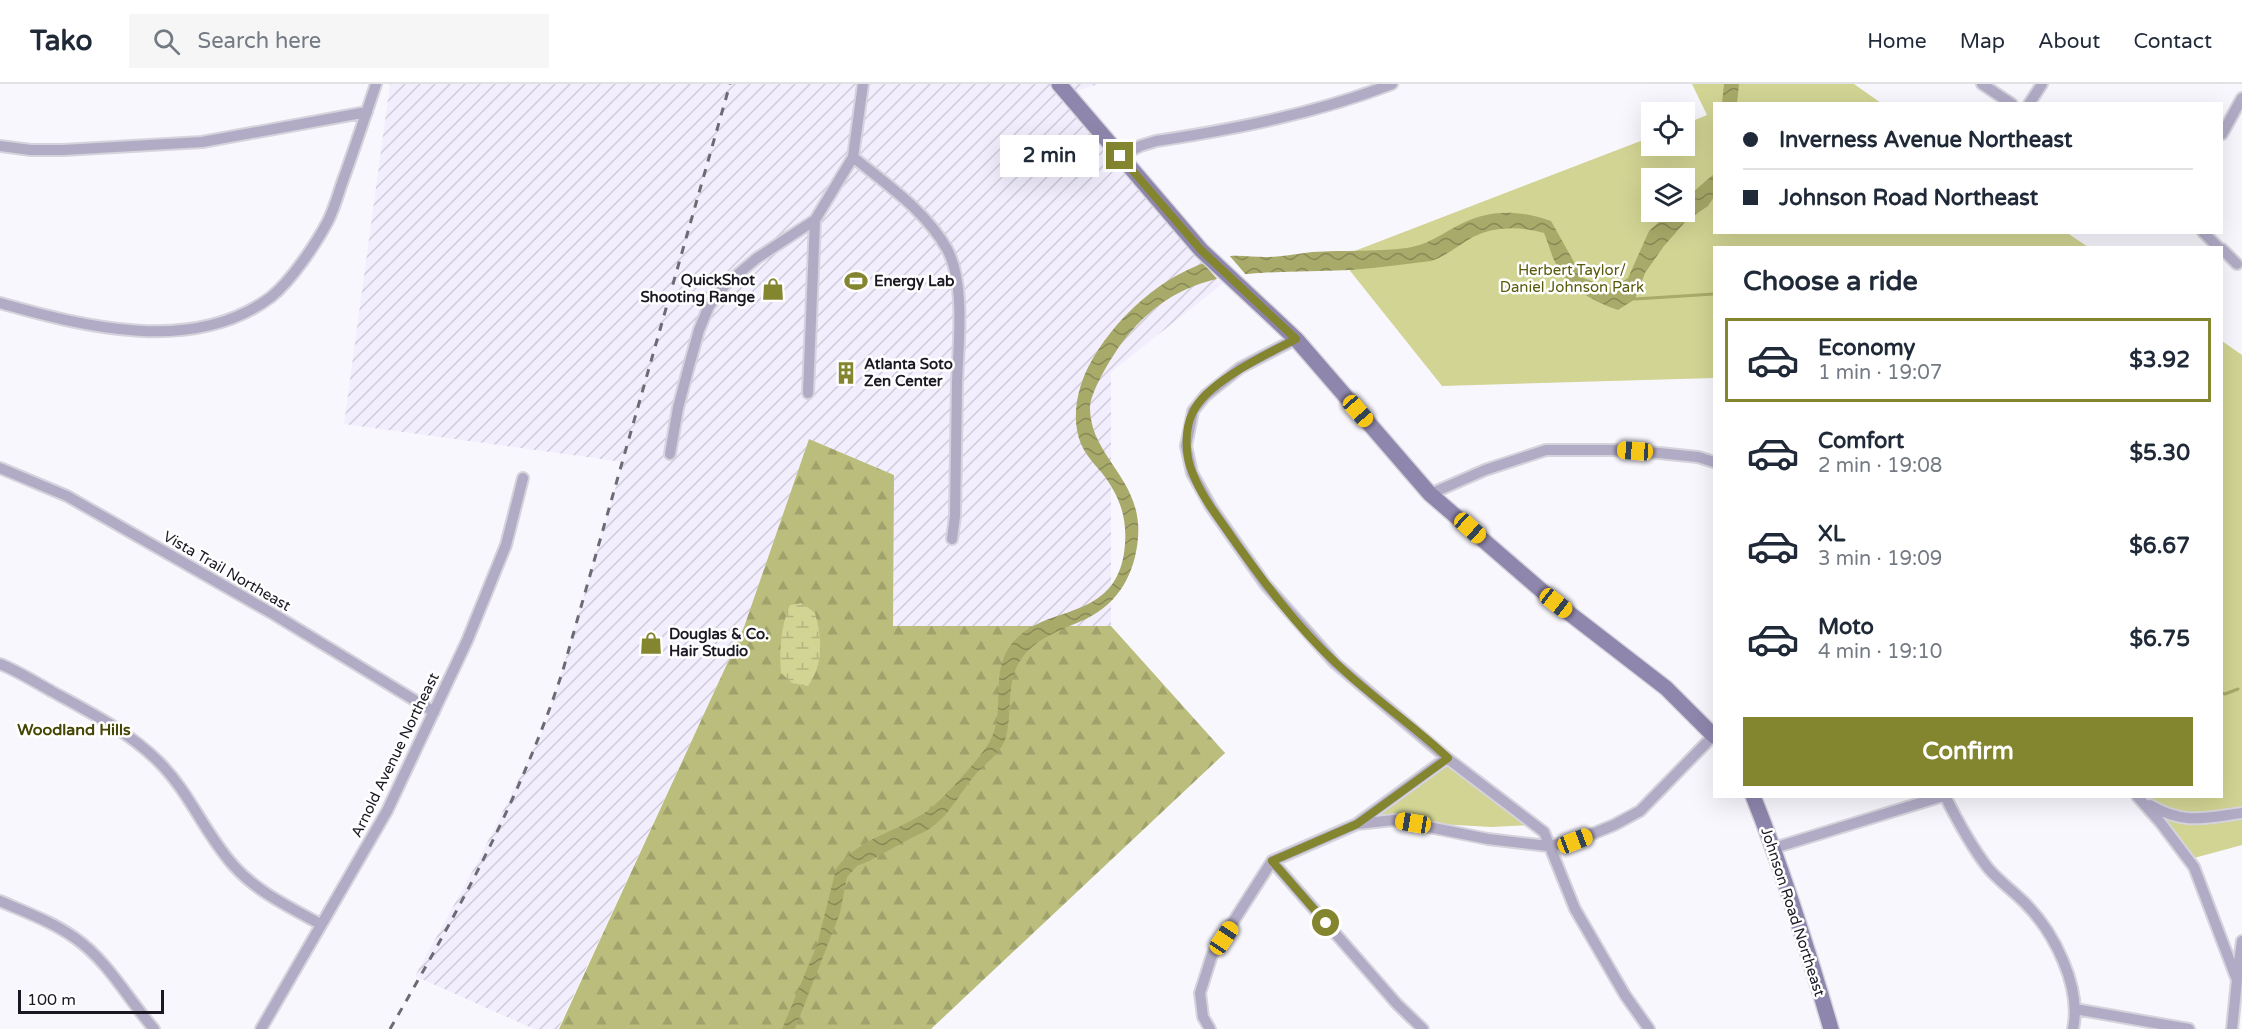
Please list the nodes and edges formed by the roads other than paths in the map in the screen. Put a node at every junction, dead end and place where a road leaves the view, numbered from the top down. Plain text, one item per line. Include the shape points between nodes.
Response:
1 (376, 84) edge
2 (863, 84) edge
3 (1059, 84) edge
4 (1392, 84) edge
5 (1982, 84) edge
6 (2042, 84) edge
7 (2242, 98) edge
8 (2009, 102) edge
9 (2030, 102) edge
10 (367, 112) junction
11 (2223, 132) edge
12 (0, 146) edge
13 (1120, 156) junction
14 (853, 157) junction
15 (815, 220) junction
16 (2205, 234) edge
17 (2218, 246) edge
18 (2223, 251) edge
19 (2237, 264) dead end
20 (0, 303) edge
21 (1296, 339) junction
22 (808, 393) dead end
23 (670, 454) dead end
24 (1713, 462) edge
25 (0, 468) edge
26 (523, 478) dead end
27 (1430, 494) junction
28 (952, 539) dead end
29 (0, 664) edge
30 (434, 712) junction
31 (1713, 735) edge
32 (1713, 737) edge
33 (1448, 758) junction
34 (1754, 798) edge
35 (1937, 798) edge
36 (1945, 798) edge
37 (2139, 798) edge
38 (2140, 798) edge
39 (2242, 813) edge
40 (1357, 824) junction
41 (1548, 846) junction
42 (1774, 848) junction
43 (1272, 861) junction
44 (0, 901) edge
45 (320, 924) junction
46 (2242, 941) edge
47 (2237, 980) junction
48 (2075, 1010) junction
49 (154, 1029) edge
50 (261, 1029) edge
51 (1210, 1029) edge
52 (1423, 1029) edge
53 (1649, 1029) edge
54 (1831, 1029) edge
55 (2073, 1029) edge
56 (2189, 1029) edge
57 (2232, 1029) edge

1 - 10 street
2 - 14 street
3 - 13 street
4 - 13 street via 1347,101 1276,119 1156,141
5 - 8 street
6 - 9 street
7 - 11 street
10 - 12 street via 202,142 63,150
10 - 20 street via 329,220 302,262 273,296 241,316 198,329 106,329
13 - 21 street via 1201,250
14 - 15 street
14 - 28 street via 929,225 947,250 956,274 960,332
15 - 22 street
15 - 23 street via 757,258 725,285 709,306 689,366
16 - 17 street
18 - 19 street
21 - 27 street
21 - 33 street via 1240,368 1193,411 1186,446 1192,473 1211,507 1272,592 1335,663
24 - 27 street via 1647,452 1546,450
25 - 30 street, Vista Trail Northeast via 67,496
26 - 30 street, Arnold Avenue Northeast via 506,545
27 - 31 street via 1556,603 1666,688
29 - 45 street via 130,736 178,783 218,846 248,880
30 - 45 street, Arnold Avenue Northeast via 387,811
32 - 41 street via 1640,811 1575,841
33 - 40 street
33 - 41 street via 1544,832
34 - 42 street, Johnson Road Northeast
35 - 42 street
36 - 48 street via 1966,838 1990,870 2027,905 2057,946 2068,972
37 - 47 street via 2194,867
38 - 39 street via 2179,818
40 - 41 street via 1394,820 1488,839
40 - 43 street
41 - 53 street via 1575,909
42 - 54 street, Johnson Road Northeast
43 - 51 street via 1212,955 1200,993 1203,1017
43 - 52 street
44 - 49 street via 55,926 86,947
45 - 50 street, Arnold Avenue Northeast
46 - 47 street
47 - 57 street
48 - 55 street
48 - 56 street

